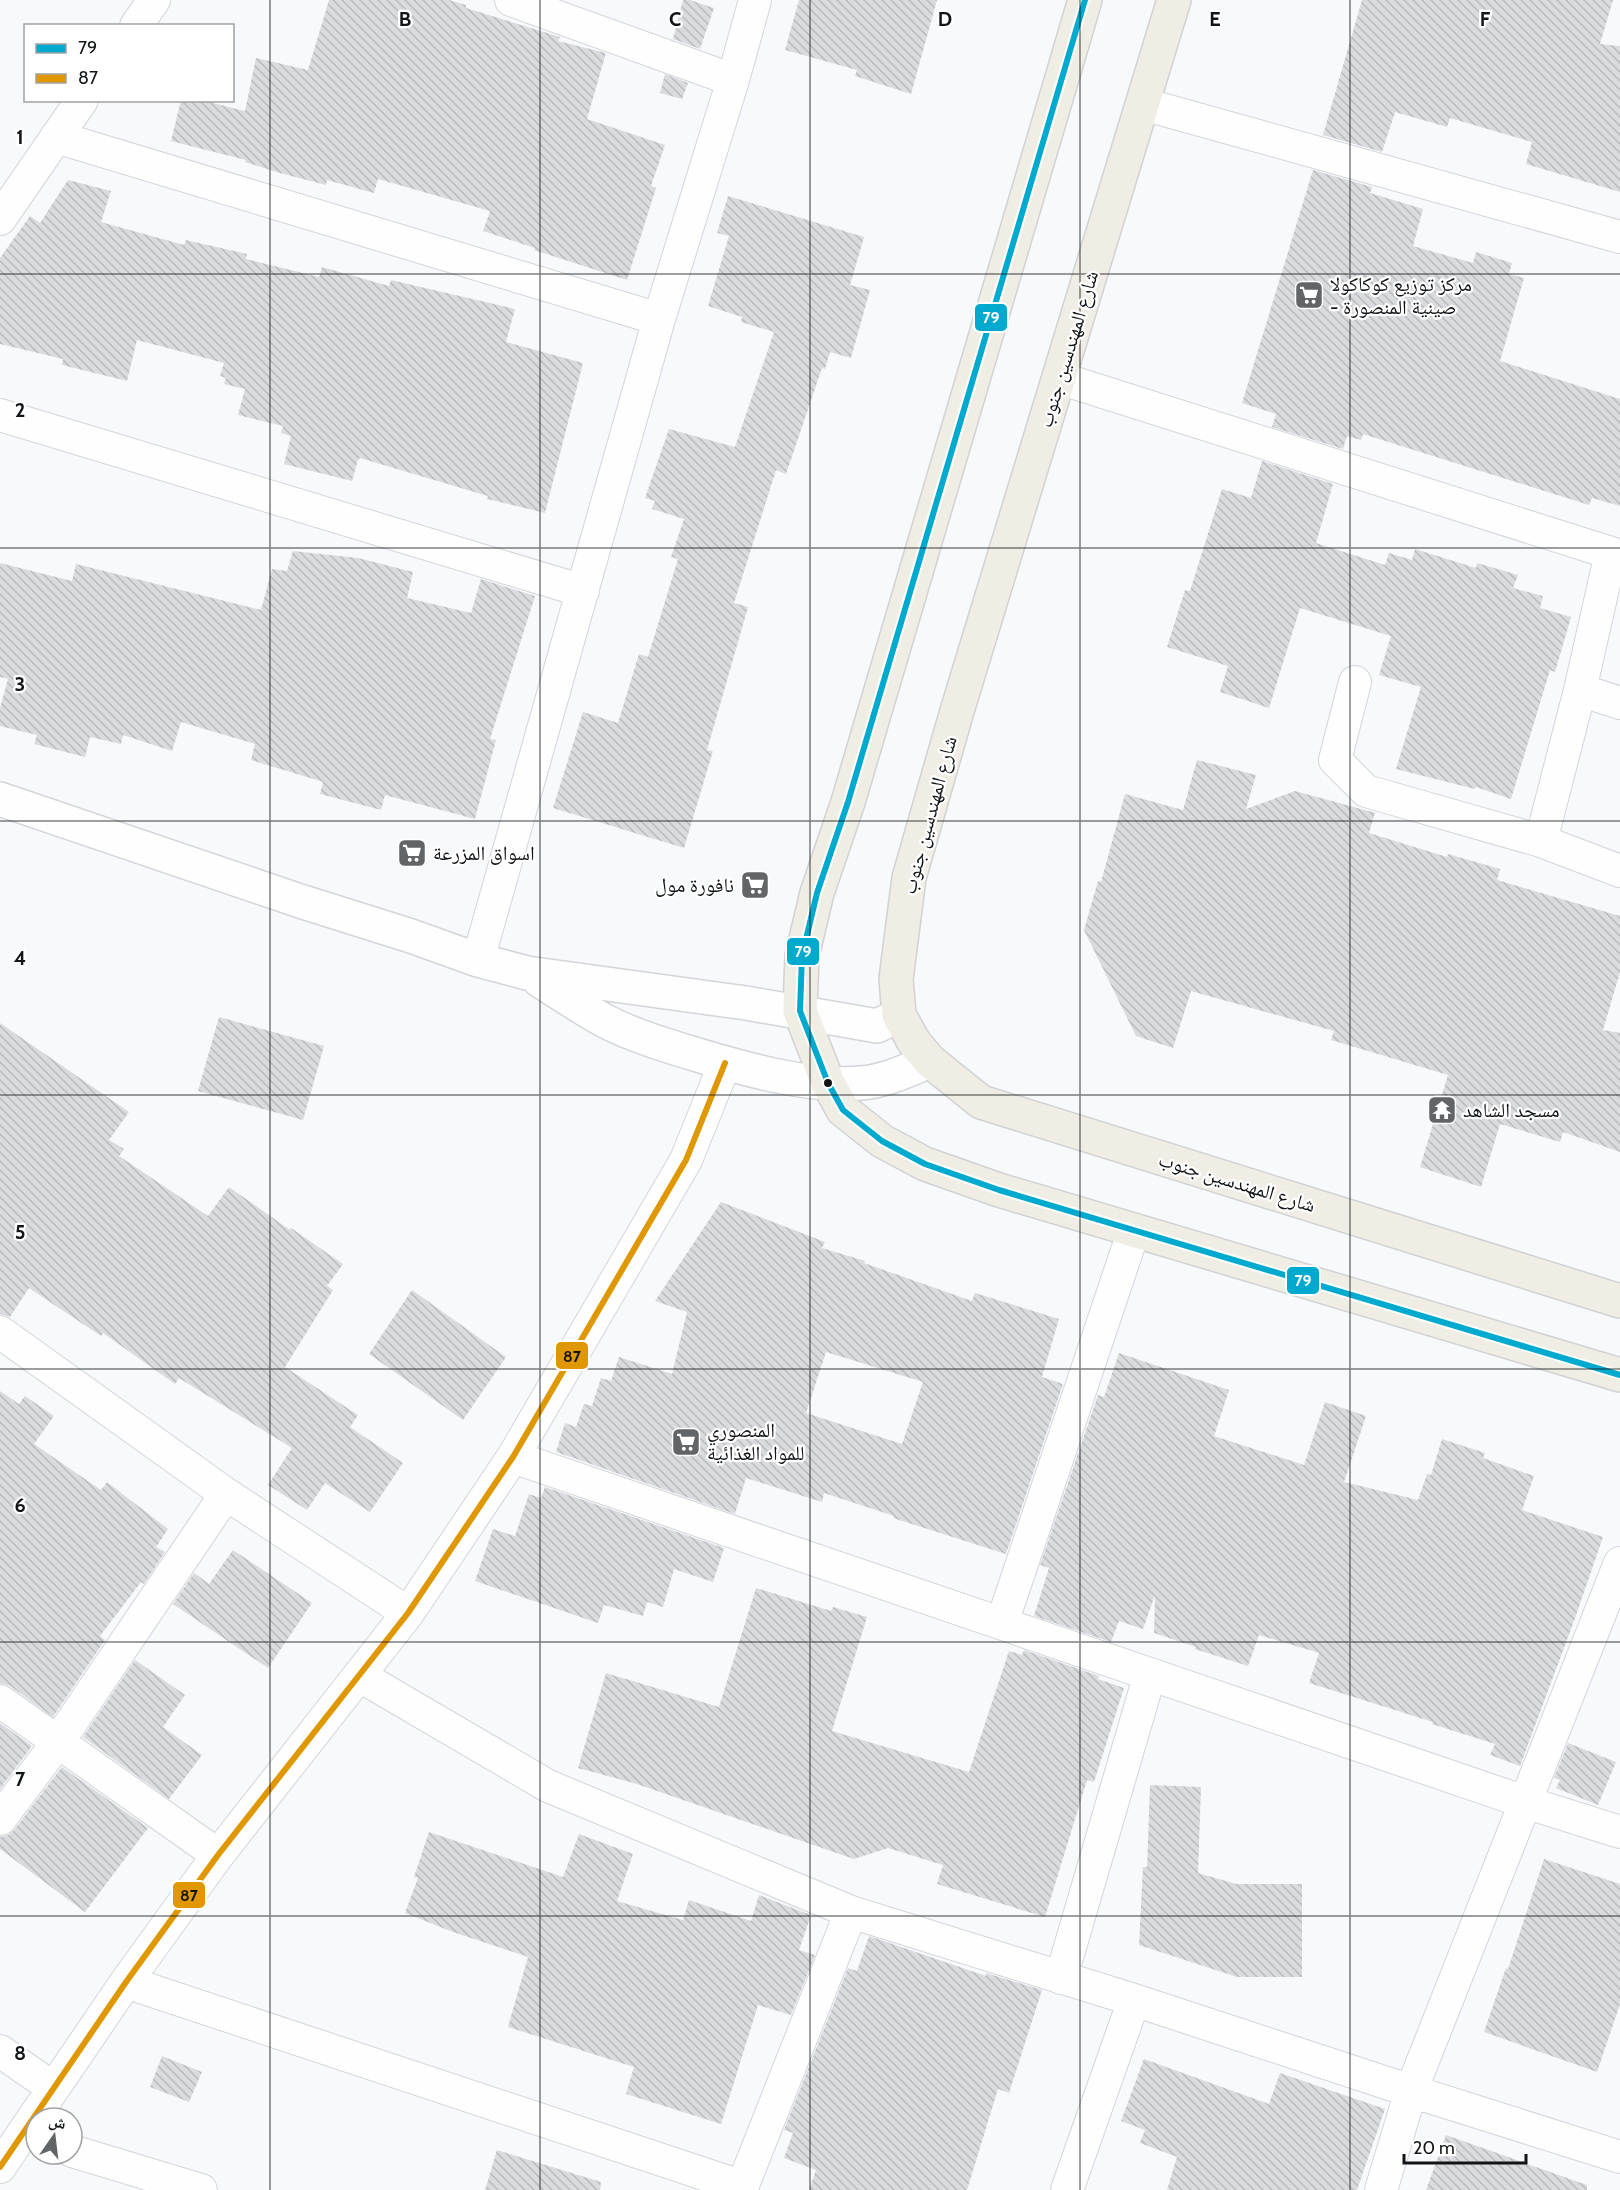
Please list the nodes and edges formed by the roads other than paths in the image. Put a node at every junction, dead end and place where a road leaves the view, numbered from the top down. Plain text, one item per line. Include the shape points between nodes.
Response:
1 (154, 0) edge
2 (511, 0) edge
3 (755, 0) edge
4 (1085, 0) edge
5 (1174, 0) edge
6 (137, 24) edge
7 (733, 80) junction
8 (81, 102) edge
9 (1143, 104) junction
10 (56, 137) junction
11 (5, 202) edge
12 (1620, 237) edge
13 (659, 319) junction
14 (1059, 378) junction
15 (0, 415) edge
16 (583, 591) junction
17 (1355, 682) dead end
18 (1580, 690) junction
19 (1620, 703) edge
20 (0, 799) edge
21 (1541, 841) junction
22 (1620, 871) edge
23 (478, 960) junction
24 (527, 973) junction
25 (800, 1011) junction
26 (899, 1015) junction
27 (930, 1061) junction
28 (725, 1063) junction
29 (828, 1083) junction
30 (1134, 1230) junction
31 (1620, 1301) edge
32 (0, 1332) edge
33 (1620, 1375) edge
34 (513, 1457) junction
35 (226, 1494) junction
36 (1620, 1563) edge
37 (408, 1613) junction
38 (1002, 1623) junction
39 (1150, 1674) junction
40 (360, 1676) junction
41 (0, 1701) edge
42 (58, 1742) junction
43 (1525, 1802) junction
44 (0, 1819) edge
45 (1620, 1832) edge
46 (218, 1855) junction
47 (851, 1912) junction
48 (1061, 1978) junction
49 (126, 1982) junction
50 (1134, 2000) junction
51 (0, 2051) edge
52 (53, 2088) junction
53 (1411, 2091) junction
54 (44, 2106) edge
55 (24, 2143) edge
56 (84, 2155) edge
57 (1620, 2157) edge
58 (0, 2167) edge
59 (742, 2188) edge
60 (201, 2190) edge
61 (1067, 2190) edge
62 (1381, 2190) edge

1 - 6 street
2 - 7 street
3 - 7 street
4 - 25 highway via 848,802 817,893 802,956
5 - 9 highway, شارع المهندسين جنوب
7 - 13 street
8 - 10 street
9 - 12 street
9 - 14 highway, شارع المهندسين جنوب
10 - 11 street
10 - 13 street
13 - 16 street
14 - 18 street via 1611,553
14 - 26 highway, شارع المهندسين جنوب via 909,878 896,979
15 - 16 street
16 - 23 street
17 - 21 street via 1335,760 1366,790
18 - 19 street
18 - 21 street
20 - 23 street
21 - 22 street
23 - 24 street
24 - 25 street
24 - 28 street via 606,1022
25 - 26 street via 877,1026
25 - 29 highway
26 - 27 highway, شارع المهندسين جنوب
27 - 29 street via 873,1081
27 - 31 highway, شارع المهندسين جنوب via 981,1102
28 - 29 street
28 - 34 street via 686,1160
29 - 30 highway via 843,1110 882,1141 925,1164
30 - 33 highway
30 - 38 street
32 - 35 street
34 - 37 street
34 - 38 street
35 - 37 street
35 - 42 street
36 - 43 street
37 - 40 street
38 - 39 street
39 - 43 street
39 - 48 street
40 - 46 street
40 - 47 street via 548,1786
41 - 42 street
42 - 44 street
42 - 46 street
43 - 45 street
43 - 53 street
46 - 49 street
47 - 48 street
47 - 59 street
48 - 50 street
49 - 52 street
49 - 59 street
50 - 53 street
50 - 61 street
51 - 52 street
52 - 54 street
53 - 57 street
53 - 62 street
55 - 58 street
56 - 60 street

